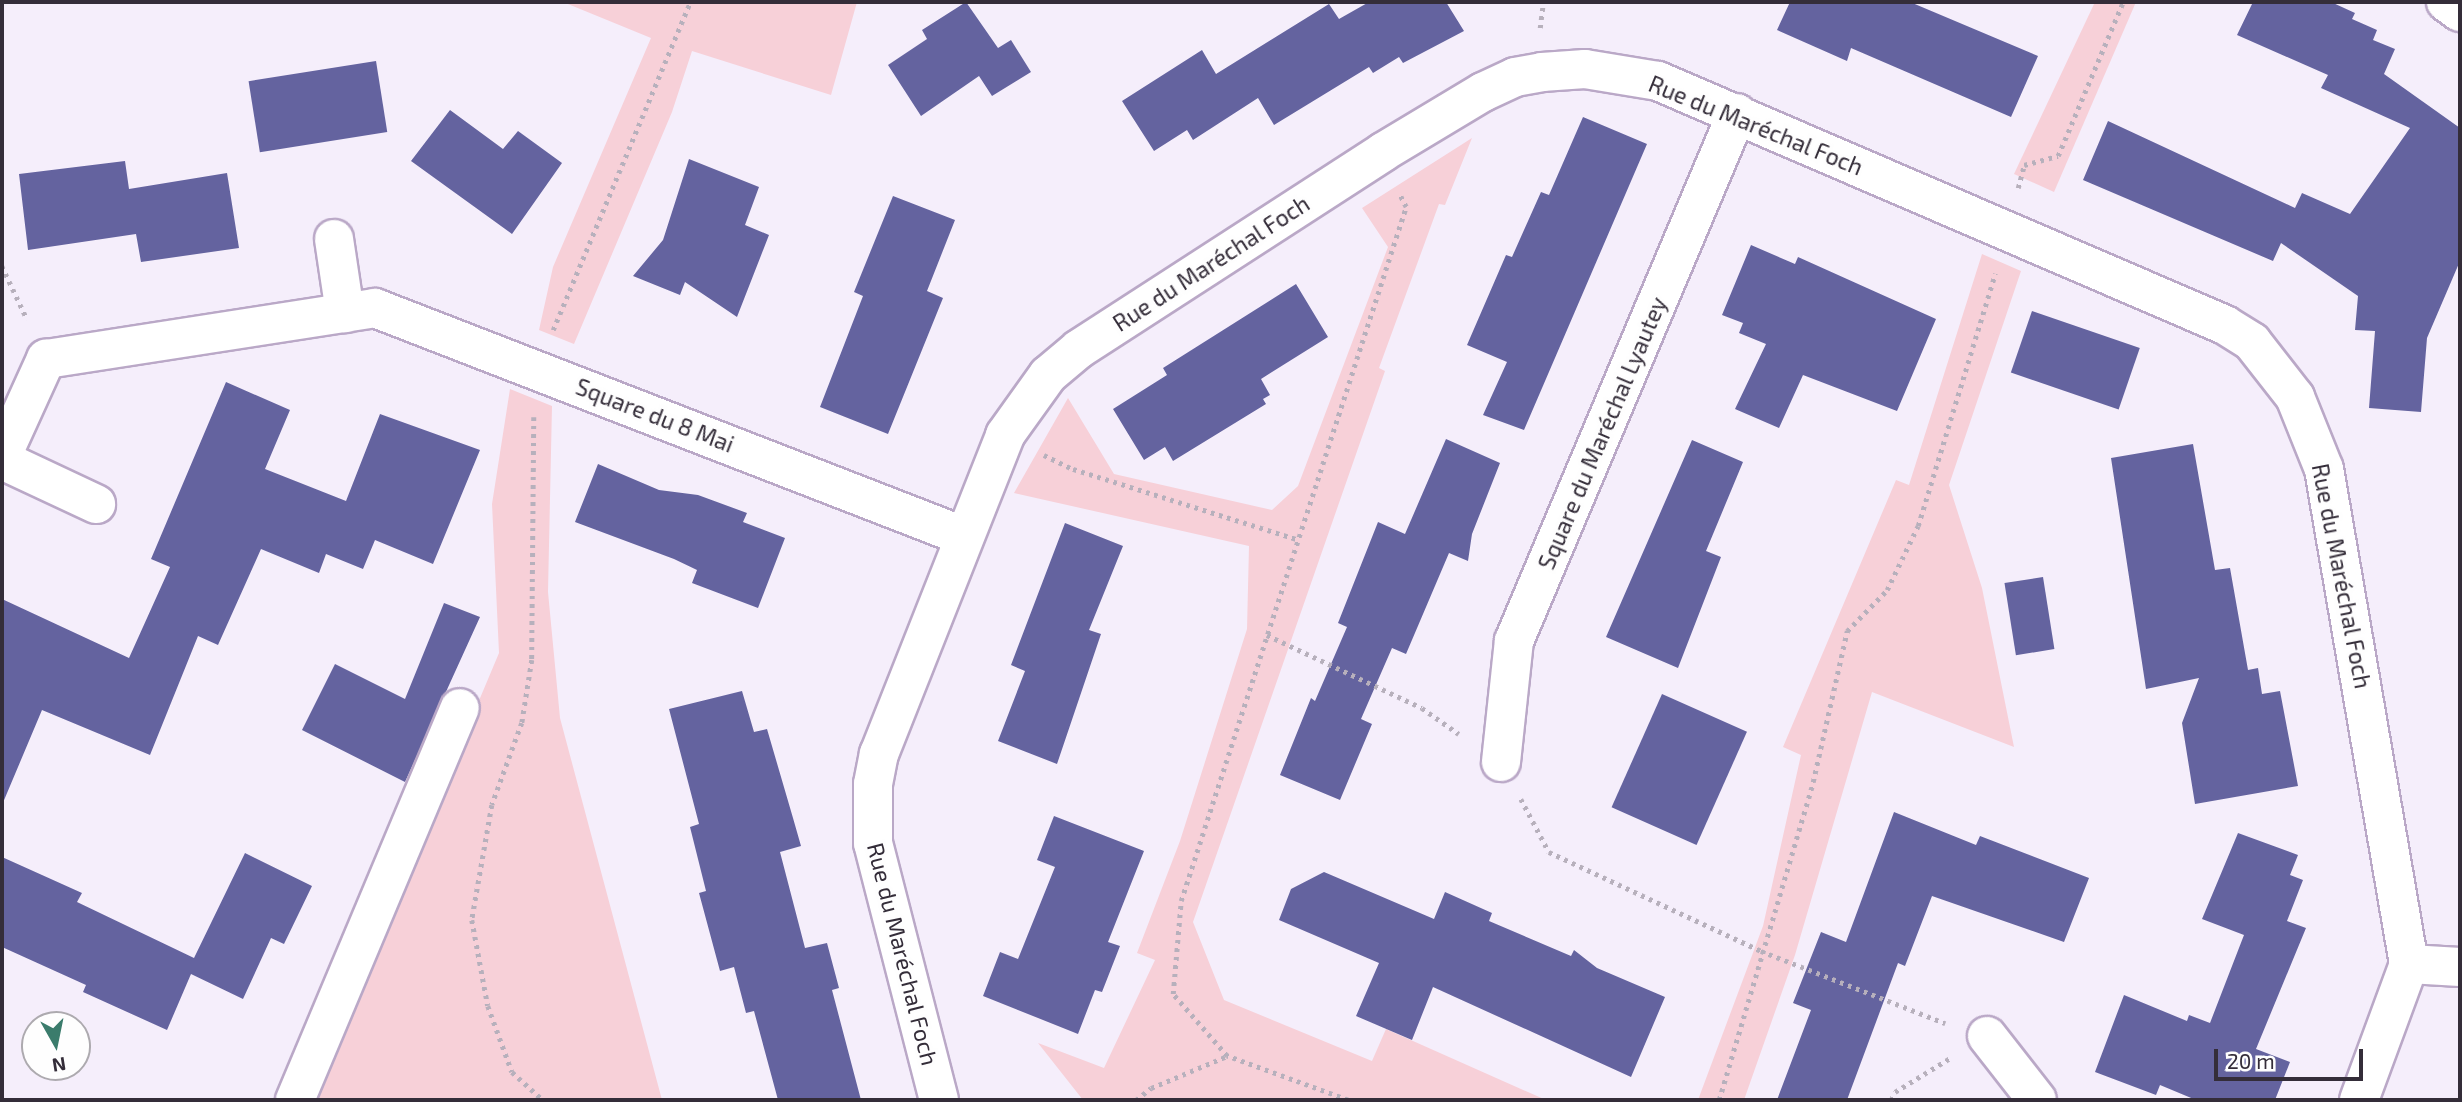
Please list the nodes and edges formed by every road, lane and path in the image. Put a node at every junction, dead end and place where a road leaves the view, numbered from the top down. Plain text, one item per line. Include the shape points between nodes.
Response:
1 (690, 2) edge
2 (2123, 2) edge
3 (2446, 2) edge
4 (2460, 12) edge
5 (1737, 113) junction
6 (1383, 152) junction
7 (2008, 232) junction
8 (334, 240) dead end
9 (2, 266) edge
10 (345, 313) junction
11 (46, 359) junction
12 (542, 371) junction
13 (1004, 435) junction
14 (2, 458) edge
15 (96, 504) dead end
16 (963, 536) junction
17 (1299, 540) junction
18 (1267, 635) junction
19 (460, 708) dead end
20 (1502, 762) junction
21 (1761, 951) junction
22 (2409, 964) junction
23 (2460, 967) edge
24 (1987, 1036) junction
25 (1227, 1056) junction
26 (295, 1100) edge
27 (543, 1100) edge
28 (939, 1100) edge
29 (1136, 1100) edge
30 (1348, 1100) edge
31 (1719, 1100) edge
32 (1891, 1100) edge
33 (2037, 1100) edge
34 (2359, 1100) edge

1 - 12 path via 560,306
2 - 7 path via 2058,156 2024,165
3 - 4 street
5 - 6 street, Rue du Maréchal Foch via 1658,81 1585,69 1542,72 1483,92
5 - 7 street, Rue du Maréchal Foch
5 - 20 street, Square du Maréchal Lyautey via 1514,641
6 - 13 street, Rue du Maréchal Foch via 1079,349 1048,375
6 - 17 path via 1406,207
7 - 21 path via 1918,526 1887,590 1847,631 1814,782
7 - 22 street, Rue du Maréchal Foch via 2225,325 2252,342 2295,397 2312,431 2332,500
8 - 10 street
9 - 11 path
10 - 11 street, Square du 8 Mai
10 - 12 street, Square du 8 Mai via 375,308
11 - 14 street
12 - 16 street, Square du 8 Mai
12 - 27 path via 532,432 532,660 522,723 492,806 471,920 488,1006 512,1072
13 - 16 street, Rue du Maréchal Foch
13 - 17 path via 1073,469
14 - 15 street
16 - 28 street, Rue du Maréchal Foch via 879,754 871,815 881,881
17 - 18 path
18 - 20 path via 1422,708
18 - 25 path via 1181,901 1173,994
19 - 26 street
20 - 21 path via 1549,852
21 - 24 path via 1908,1012
21 - 31 path
22 - 23 street
22 - 34 street
24 - 32 path via 1895,1092
24 - 33 street
25 - 29 path via 1151,1088
25 - 30 path

